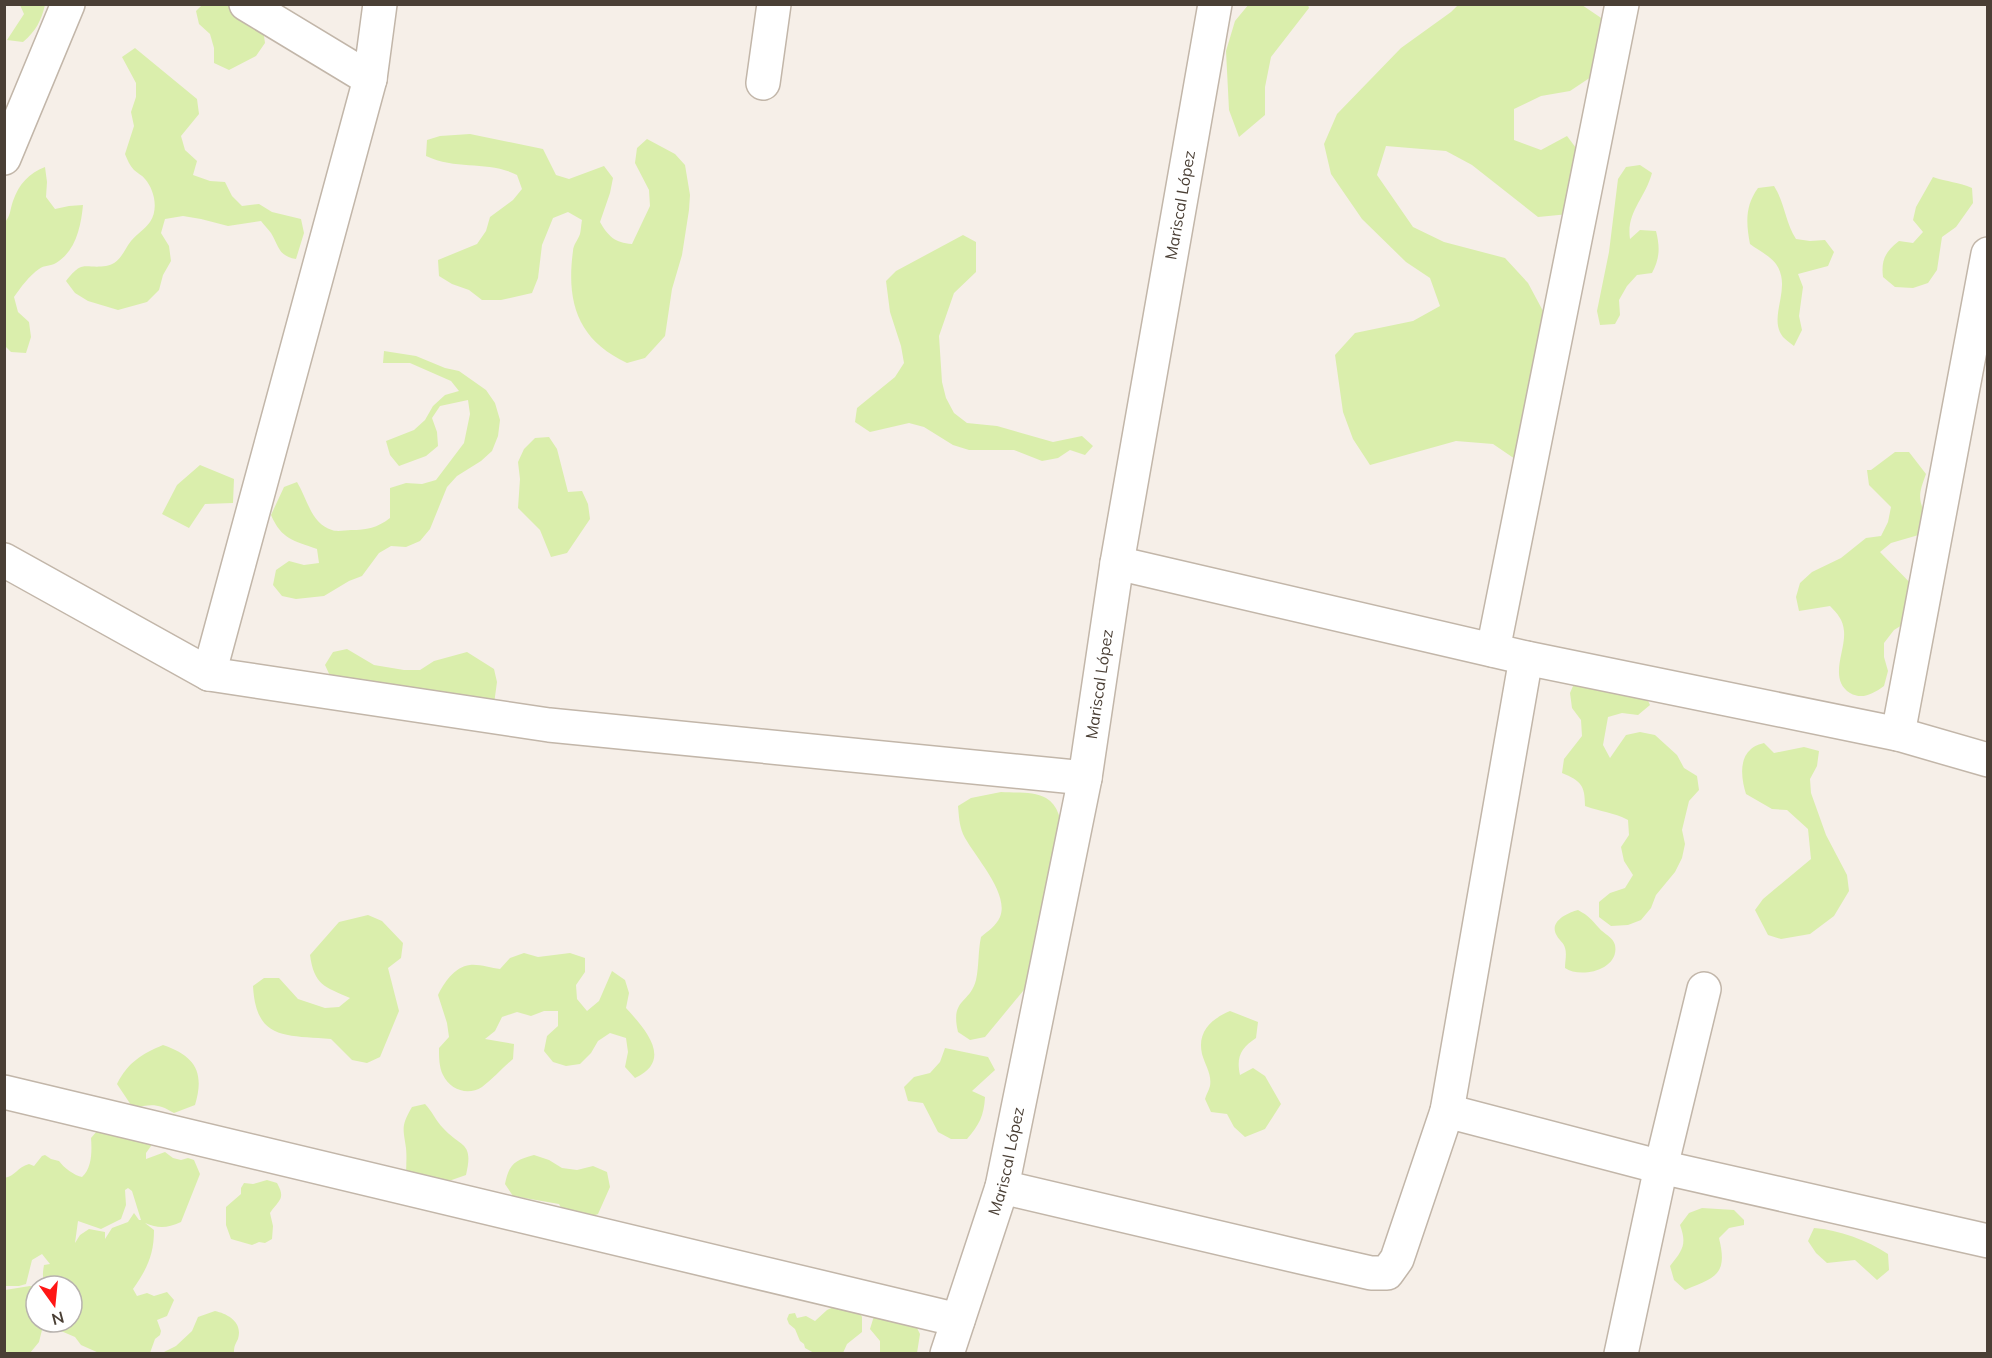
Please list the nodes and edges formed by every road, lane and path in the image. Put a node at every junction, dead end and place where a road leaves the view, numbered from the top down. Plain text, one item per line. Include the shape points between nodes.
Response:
1 (68, 4) edge
2 (246, 4) edge
3 (380, 4) edge
4 (774, 4) edge
5 (1215, 4) edge
6 (1622, 4) edge
7 (370, 79) junction
8 (763, 83) dead end
9 (4, 158) edge
10 (1988, 254) edge
11 (4, 560) edge
12 (1117, 562) junction
13 (1493, 650) junction
14 (1526, 658) junction
15 (209, 674) junction
16 (1898, 734) junction
17 (1988, 760) edge
18 (1085, 778) junction
19 (1704, 989) dead end
20 (4, 1092) edge
21 (1447, 1111) junction
22 (1661, 1167) junction
23 (1002, 1186) junction
24 (1988, 1241) edge
25 (958, 1320) junction
26 (947, 1353) edge
27 (1621, 1353) edge

1 - 9 street
2 - 7 street
3 - 7 street
4 - 8 street
5 - 12 street, Mariscal López
6 - 13 street
7 - 15 street
10 - 16 street
11 - 15 street
12 - 13 street
12 - 18 street, Mariscal López
13 - 14 street
14 - 16 street
14 - 21 street
15 - 18 street via 549,724
16 - 17 street
18 - 23 street, Mariscal López
19 - 22 street
20 - 25 street
21 - 22 street
21 - 23 street via 1397,1259 1387,1272 1371,1273
22 - 24 street
22 - 27 street
23 - 25 street, Mariscal López
25 - 26 street, Mariscal López

